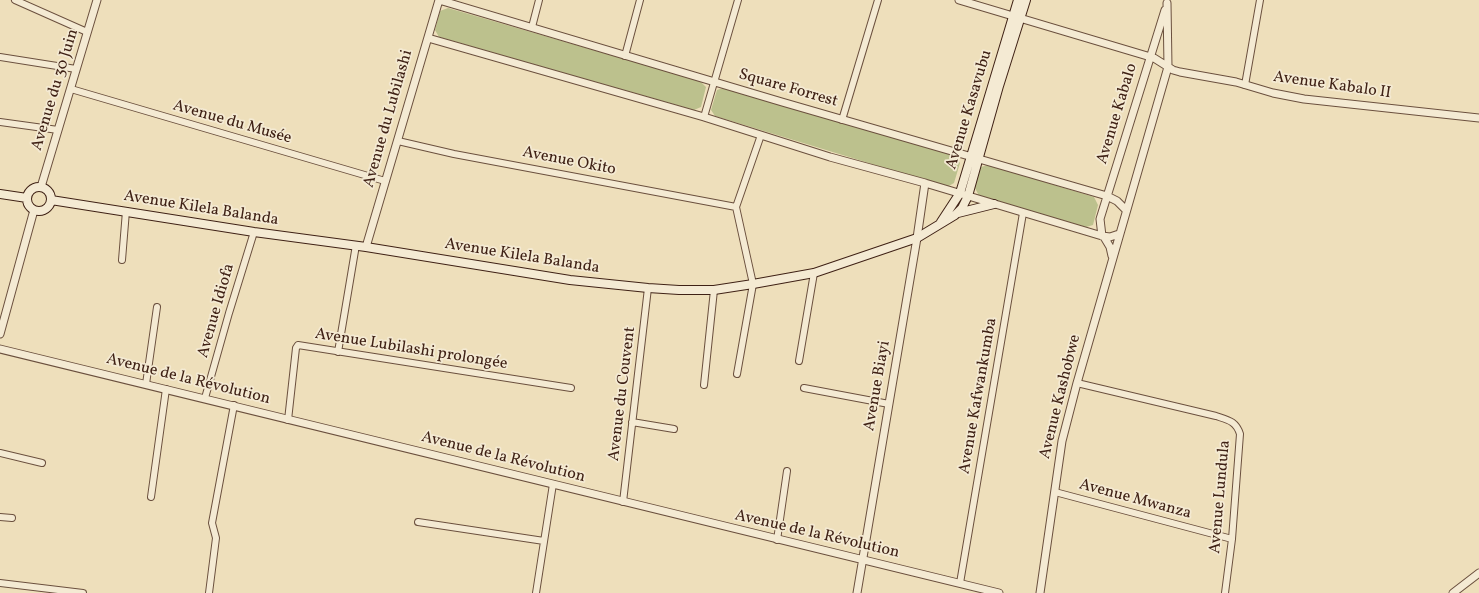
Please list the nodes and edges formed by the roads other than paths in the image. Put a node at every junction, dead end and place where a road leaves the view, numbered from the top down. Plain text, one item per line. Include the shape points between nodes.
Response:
1 (15, 0) edge
2 (97, 0) edge
3 (439, 0) edge
4 (539, 0) edge
5 (640, 0) edge
6 (738, 0) edge
7 (878, 0) edge
8 (959, 0) edge
9 (1018, 0) edge
10 (1026, 0) edge
11 (1260, 0) edge
12 (1168, 2) edge
13 (1017, 17) junction
14 (532, 27) junction
15 (87, 32) junction
16 (428, 38) junction
17 (625, 56) junction
18 (0, 57) edge
19 (1150, 57) junction
20 (1168, 67) junction
21 (76, 69) junction
22 (714, 82) junction
23 (1245, 85) junction
24 (71, 90) junction
25 (704, 117) junction
26 (1479, 118) edge
27 (842, 120) junction
28 (0, 122) edge
29 (58, 130) junction
30 (761, 135) junction
31 (398, 141) junction
32 (975, 158) junction
33 (385, 181) junction
34 (924, 183) junction
35 (41, 187) junction
36 (0, 194) edge
37 (964, 195) junction
38 (1107, 196) junction
39 (27, 198) junction
40 (51, 200) junction
41 (994, 204) junction
42 (736, 207) junction
43 (34, 210) junction
44 (1126, 210) junction
45 (126, 211) junction
46 (1023, 213) junction
47 (958, 214) junction
48 (939, 224) junction
49 (254, 232) junction
50 (1119, 234) junction
51 (1103, 237) junction
52 (917, 238) junction
53 (356, 245) junction
54 (366, 247) junction
55 (1113, 257) junction
56 (122, 260) dead end
57 (814, 273) junction
58 (753, 284) junction
59 (648, 288) junction
60 (714, 290) junction
61 (157, 307) dead end
62 (0, 334) edge
63 (0, 349) edge
64 (338, 352) junction
65 (799, 360) dead end
66 (737, 374) dead end
67 (1076, 383) junction
68 (146, 384) junction
69 (704, 385) dead end
70 (571, 388) dead end
71 (804, 388) dead end
72 (166, 389) junction
73 (205, 398) junction
74 (889, 404) junction
75 (234, 406) junction
76 (288, 420) junction
77 (632, 422) junction
78 (674, 430) dead end
79 (0, 453) edge
80 (42, 463) dead end
81 (787, 471) dead end
82 (553, 484) junction
83 (1055, 492) junction
84 (151, 498) dead end
85 (623, 502) junction
86 (0, 517) edge
87 (12, 518) dead end
88 (418, 522) dead end
89 (1232, 539) junction
90 (544, 540) junction
91 (777, 540) junction
92 (863, 560) junction
93 (1479, 573) edge
94 (960, 582) junction
95 (0, 583) edge
96 (83, 593) edge
97 (209, 593) edge
98 (536, 593) edge
99 (857, 593) edge
100 (999, 593) edge
101 (1040, 593) edge
102 (1225, 593) edge
103 (1453, 593) edge

1 - 15 street
2 - 15 street, Avenue du 30 Juin
3 - 14 street, Square Forrest
3 - 16 street, Avenue du Lubilashi
4 - 14 street
5 - 17 street
6 - 22 street
7 - 27 street
8 - 13 street, Avenue Kabalo II
9 - 13 main road, Avenue Kasavubu
10 - 13 main road, Avenue Kasavubu
11 - 23 street
12 - 19 street, Avenue Kabalo
12 - 20 street
13 - 19 street, Avenue Kabalo II
13 - 32 main road, Avenue Kasavubu
14 - 17 street, Square Forrest
15 - 21 street, Avenue du 30 Juin
16 - 25 street
16 - 31 street, Avenue du Lubilashi
17 - 22 street, Square Forrest
18 - 21 street
19 - 20 street, Avenue Kabalo II
19 - 38 street, Avenue Kabalo
20 - 23 street, Avenue Kabalo II via 1180,72
20 - 44 street
21 - 24 street, Avenue du 30 Juin
22 - 25 street
22 - 27 street, Square Forrest
23 - 26 street, Avenue Kabalo II via 1304,99
24 - 29 street, Avenue du 30 Juin
24 - 33 street, Avenue du Musée
25 - 30 street
27 - 32 street, Square Forrest
28 - 29 street
29 - 35 street, Avenue du 30 Juin
30 - 34 street
30 - 42 street
31 - 33 street, Avenue du Lubilashi
31 - 42 street, Avenue Okito via 454,154
32 - 37 main road, Avenue Kasavubu
32 - 38 street, Square Forrest
33 - 54 street, Avenue du Lubilashi
34 - 37 street
34 - 52 street, Avenue Biayi
35 - 39 main road via 29,192
35 - 40 main road via 47,190
36 - 39 main road
37 - 41 street
37 - 47 main road via 964,204
37 - 48 main road, Avenue Kasavubu
38 - 44 street, Square Forrest
38 - 51 street, Avenue Kabalo via 1100,219
39 - 43 main road
40 - 43 main road via 44,210
40 - 45 main road, Avenue Kilela Balanda
41 - 46 street
41 - 47 main road, Avenue Kilela Balanda
42 - 58 street
43 - 62 street
44 - 50 street
45 - 49 main road, Avenue Kilela Balanda
45 - 56 street
46 - 51 street
46 - 94 street, Avenue Kafwankumba
47 - 48 main road, Avenue Kilela Balanda
48 - 52 main road, Avenue Kilela Balanda
49 - 53 main road, Avenue Kilela Balanda
49 - 73 street, Avenue Idiofa
50 - 51 street
50 - 55 street, Avenue Kashobwe
51 - 55 street
52 - 57 main road, Avenue Kilela Balanda
52 - 74 street, Avenue Biayi
53 - 54 main road, Avenue Kilela Balanda
53 - 64 street
54 - 59 main road, Avenue Kilela Balanda via 570,280
55 - 67 street, Avenue Kashobwe
57 - 58 main road, Avenue Kilela Balanda
57 - 65 street
58 - 60 main road, Avenue Kilela Balanda
58 - 66 street
59 - 60 main road, Avenue Kilela Balanda
59 - 77 street, Avenue du Couvent
60 - 69 street
61 - 68 street
63 - 68 street, Avenue de la Révolution
64 - 70 street, Avenue Lubilashi prolongée
64 - 76 street, Avenue Lubilashi prolongée via 297,347
67 - 83 street, Avenue Kashobwe via 1062,441
67 - 89 street, Avenue Lundula via 1216,416 1236,425 1240,434
68 - 72 street, Avenue de la Révolution
71 - 74 street
72 - 73 street, Avenue de la Révolution
72 - 84 street
73 - 75 street, Avenue de la Révolution
74 - 92 street, Avenue Biayi
75 - 76 street, Avenue de la Révolution
75 - 97 street via 212,523 216,538
76 - 82 street, Avenue de la Révolution
77 - 78 street
77 - 85 street, Avenue du Couvent
79 - 80 street
81 - 91 street
82 - 85 street, Avenue de la Révolution
82 - 90 street
83 - 89 street, Avenue Mwanza
83 - 101 street, Avenue Kashobwe
85 - 91 street, Avenue de la Révolution
86 - 87 street
88 - 90 street
89 - 102 street, Avenue Lundula
90 - 98 street
91 - 92 street, Avenue de la Révolution
92 - 94 street, Avenue de la Révolution
92 - 99 street, Avenue Biayi
93 - 103 street
94 - 100 street, Avenue de la Révolution
95 - 96 street

